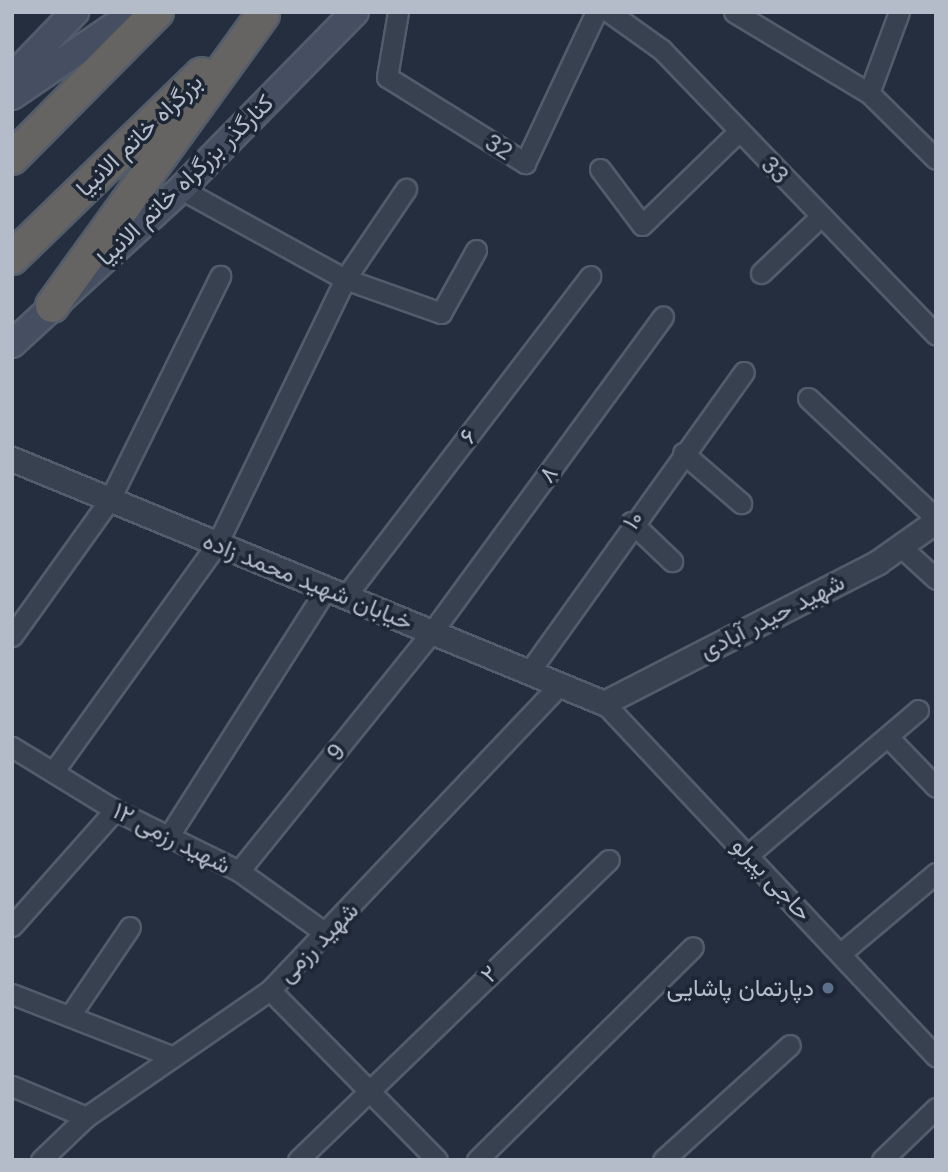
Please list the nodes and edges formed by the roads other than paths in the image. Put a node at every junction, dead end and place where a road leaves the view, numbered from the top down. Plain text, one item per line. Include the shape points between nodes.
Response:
1 (75, 12) edge
2 (135, 12) edge
3 (157, 12) edge
4 (355, 12) edge
5 (398, 12) edge
6 (596, 12) edge
7 (610, 12) edge
8 (734, 12) edge
9 (899, 12) edge
10 (264, 13) edge
11 (12, 77) edge
12 (869, 93) junction
13 (12, 96) edge
14 (739, 131) junction
15 (12, 158) edge
16 (936, 159) edge
17 (600, 169) dead end
18 (181, 189) junction
19 (406, 189) dead end
20 (820, 216) junction
21 (476, 250) dead end
22 (12, 258) edge
23 (761, 273) dead end
24 (220, 276) dead end
25 (590, 276) dead end
26 (345, 279) junction
27 (52, 306) junction
28 (663, 316) dead end
29 (936, 335) edge
30 (12, 344) edge
31 (744, 372) dead end
32 (808, 398) dead end
33 (683, 453) junction
34 (12, 459) edge
35 (110, 499) junction
36 (741, 503) dead end
37 (936, 519) edge
38 (631, 522) junction
39 (217, 544) junction
40 (900, 546) junction
41 (672, 561) dead end
42 (936, 579) edge
43 (336, 593) junction
44 (432, 632) junction
45 (12, 636) edge
46 (529, 672) junction
47 (559, 685) junction
48 (604, 704) junction
49 (918, 710) dead end
50 (890, 738) junction
51 (12, 747) edge
52 (53, 772) junction
53 (936, 787) edge
54 (115, 810) junction
55 (170, 835) junction
56 (749, 854) junction
57 (609, 860) dead end
58 (239, 871) junction
59 (936, 873) edge
60 (12, 926) edge
61 (130, 927) dead end
62 (328, 935) junction
63 (693, 947) dead end
64 (841, 953) junction
65 (270, 990) junction
66 (12, 994) edge
67 (71, 1014) junction
68 (790, 1045) dead end
69 (934, 1053) edge
70 (171, 1056) junction
71 (12, 1086) edge
72 (369, 1088) junction
73 (936, 1108) edge
74 (86, 1117) junction
75 (41, 1160) edge
76 (298, 1160) edge
77 (437, 1160) edge
78 (477, 1160) edge
79 (663, 1160) edge
80 (882, 1160) edge

1 - 11 main road
2 - 13 main road
3 - 15 highway
4 - 18 main road, کنارگذر بزرگراه خاتم الانبیا
5 - 6 street, 32 via 387,76 525,163
7 - 14 street, 33 via 662,50
8 - 12 street
9 - 12 street
10 - 22 highway, بزرگراه خاتم الانبیا
10 - 27 highway
12 - 16 street
14 - 17 street via 642,225
14 - 20 street, 33
18 - 26 street
18 - 27 main road, کنارگذر بزرگراه خاتم الانبیا
19 - 26 street
20 - 23 street
20 - 29 street, 33
21 - 26 street via 441,313
24 - 35 street
25 - 43 street, ۶
26 - 39 street
27 - 30 main road, کنارگذر بزرگراه خاتم الانبیا
28 - 44 street, ۸
31 - 33 street, ۱۰
32 - 37 street
33 - 36 street
33 - 38 street, ۱۰
34 - 35 street, خیابان شهید محمد زاده
35 - 39 street, خیابان شهید محمد زاده
35 - 45 street
37 - 40 street, شهید حیدر آبادی
38 - 41 street
38 - 46 street, ۱۰
39 - 43 street, خیابان شهید محمد زاده
39 - 52 street
40 - 42 street
40 - 48 street, شهید حیدر آبادی
43 - 44 street, خیابان شهید محمد زاده
43 - 55 street, ۶
44 - 46 street, خیابان شهید محمد زاده
44 - 58 street, 9
46 - 47 street, خیابان شهید محمد زاده
47 - 48 street, خیابان شهید محمد زاده
47 - 62 street, شهید رزمی
48 - 56 street, حاجی پیرلو
49 - 50 street
50 - 53 street
50 - 56 street
51 - 52 street, شهید رزمی ۱۲
52 - 54 street, شهید رزمی ۱۲
54 - 55 street, شهید رزمی ۱۲
54 - 60 street
55 - 58 street, شهید رزمی ۱۲
56 - 64 street, حاجی پیرلو
57 - 72 street, ۲
58 - 62 street, شهید رزمی ۱۲
59 - 64 street
61 - 67 street
62 - 65 street, شهید رزمی
63 - 78 street
64 - 69 street, حاجی پیرلو
65 - 70 street, شهید رزمی
65 - 72 street
66 - 67 street
67 - 70 street
68 - 79 street
70 - 74 street, شهید رزمی
71 - 74 street
72 - 76 street, ۲
72 - 77 street
73 - 80 street
74 - 75 street, شهید رزمی

